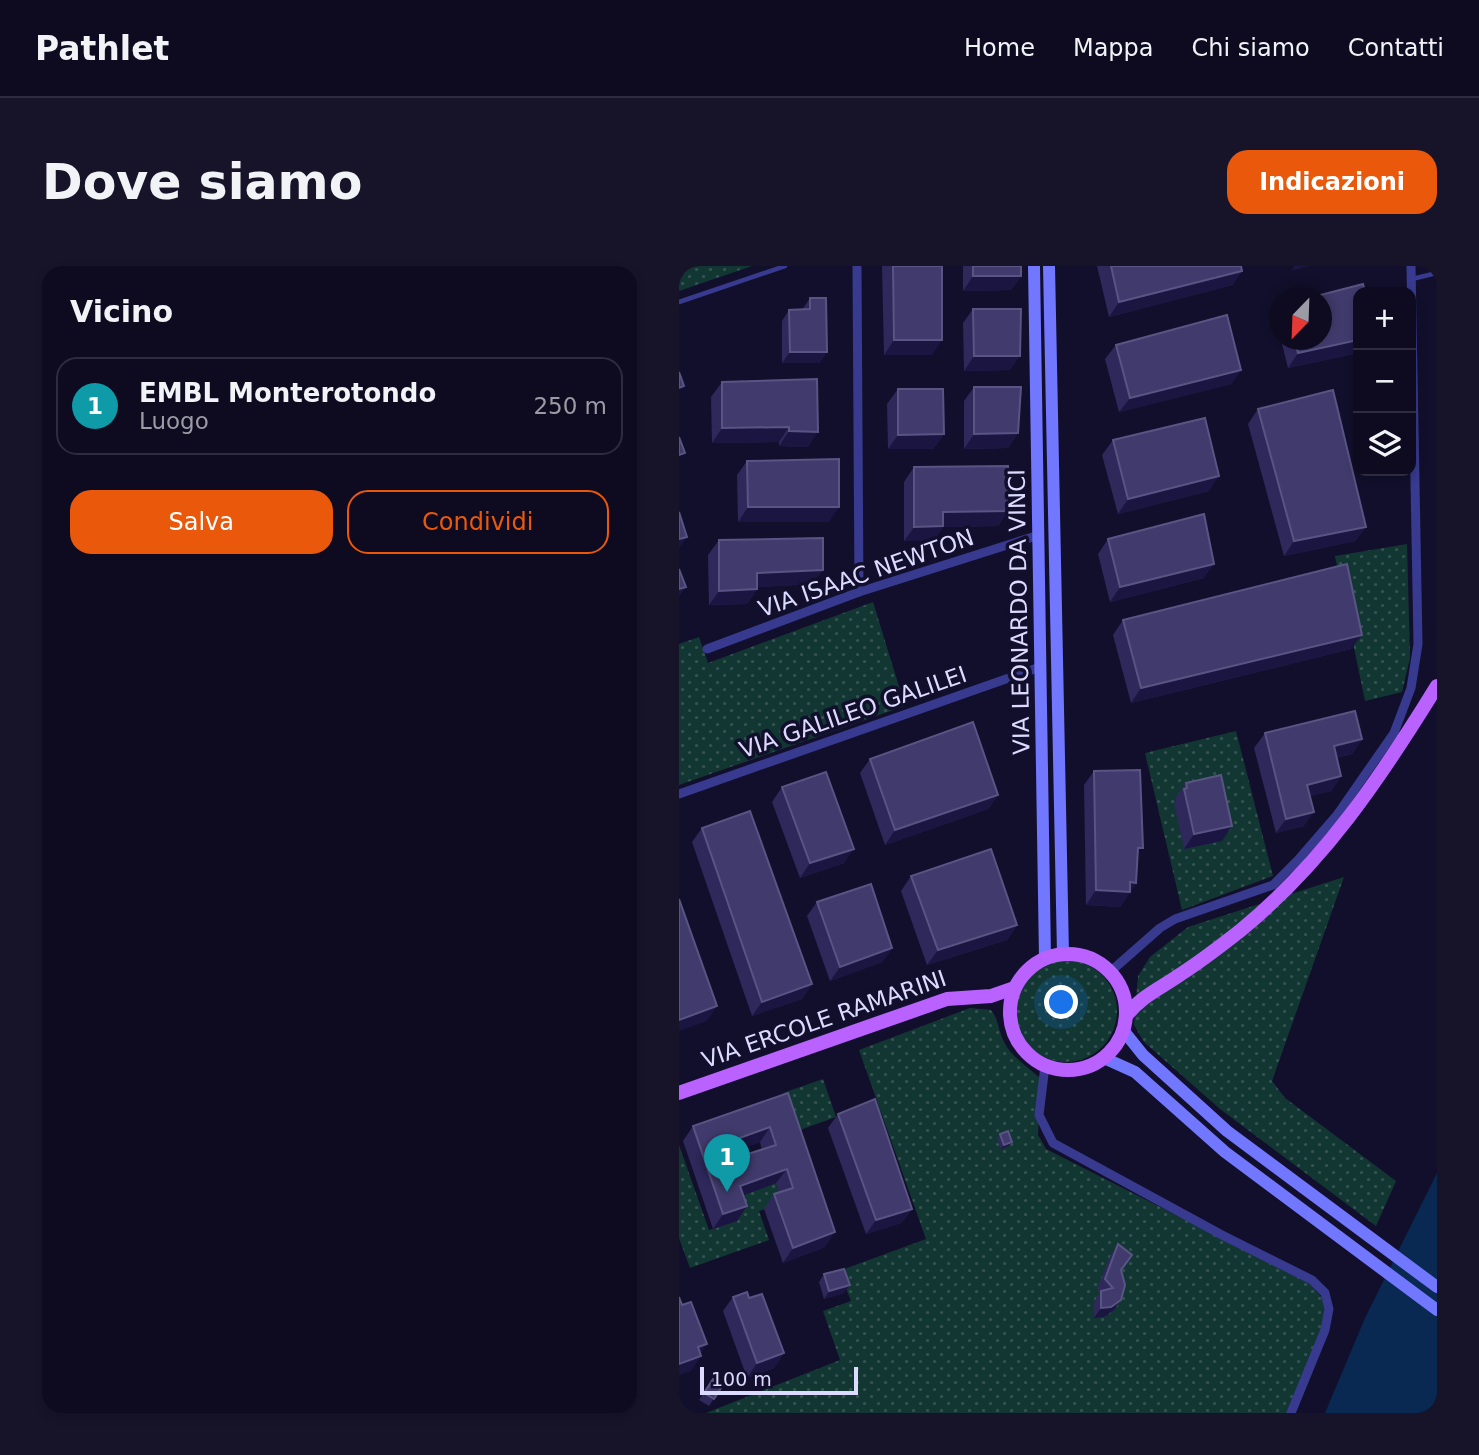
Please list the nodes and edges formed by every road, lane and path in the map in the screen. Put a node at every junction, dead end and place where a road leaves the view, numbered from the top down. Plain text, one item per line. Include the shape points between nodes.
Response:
1 (785, 266) edge
2 (857, 266) edge
3 (1034, 266) edge
4 (1049, 266) edge
5 (1411, 266) edge
6 (1437, 273) edge
7 (1412, 279) junction
8 (679, 302) edge
9 (1039, 535) junction
10 (859, 592) junction
11 (707, 649) dead end
12 (1040, 667) junction
13 (1437, 687) edge
14 (679, 794) edge
15 (1063, 954) junction
16 (1045, 958) junction
17 (1110, 972) junction
18 (1165, 984) junction
19 (1120, 986) junction
20 (1014, 988) junction
21 (985, 997) junction
22 (1009, 1017) junction
23 (1125, 1023) junction
24 (1104, 1058) junction
25 (1045, 1066) junction
26 (679, 1093) edge
27 (1437, 1287) edge
28 (1437, 1310) edge
29 (1291, 1413) edge

1 - 8 lane
2 - 10 street
3 - 9 main road, VIA LEONARDO DA VINCI
4 - 15 main road, VIA LEONARDO DA VINCI
5 - 7 street
6 - 7 lane
7 - 17 street via 1418,644 1400,720 1337,815 1279,880 1175,919
9 - 10 street, VIA ISAAC NEWTON
9 - 12 main road, VIA LEONARDO DA VINCI
10 - 11 street, VIA ISAAC NEWTON
12 - 14 street, VIA GALILEO GALILEI
12 - 16 main road, VIA LEONARDO DA VINCI
13 - 18 main road via 1374,786 1327,846 1241,929
15 - 16 main road
15 - 17 main road via 1081,955
16 - 20 main road via 1032,965
17 - 19 main road
18 - 19 main road via 1140,990
18 - 23 main road via 1143,998
19 - 23 main road
20 - 21 main road, VIA ERCOLE RAMARINI
20 - 22 main road
21 - 22 main road
21 - 26 main road, VIA ERCOLE RAMARINI via 947,999
22 - 25 main road via 1020,1046
23 - 24 main road
23 - 27 main road via 1143,1055 1201,1110
24 - 25 main road via 1076,1070
24 - 28 main road via 1140,1077 1202,1133
25 - 29 street via 1039,1115 1053,1143 1313,1280 1325,1293 1329,1309 1325,1330

